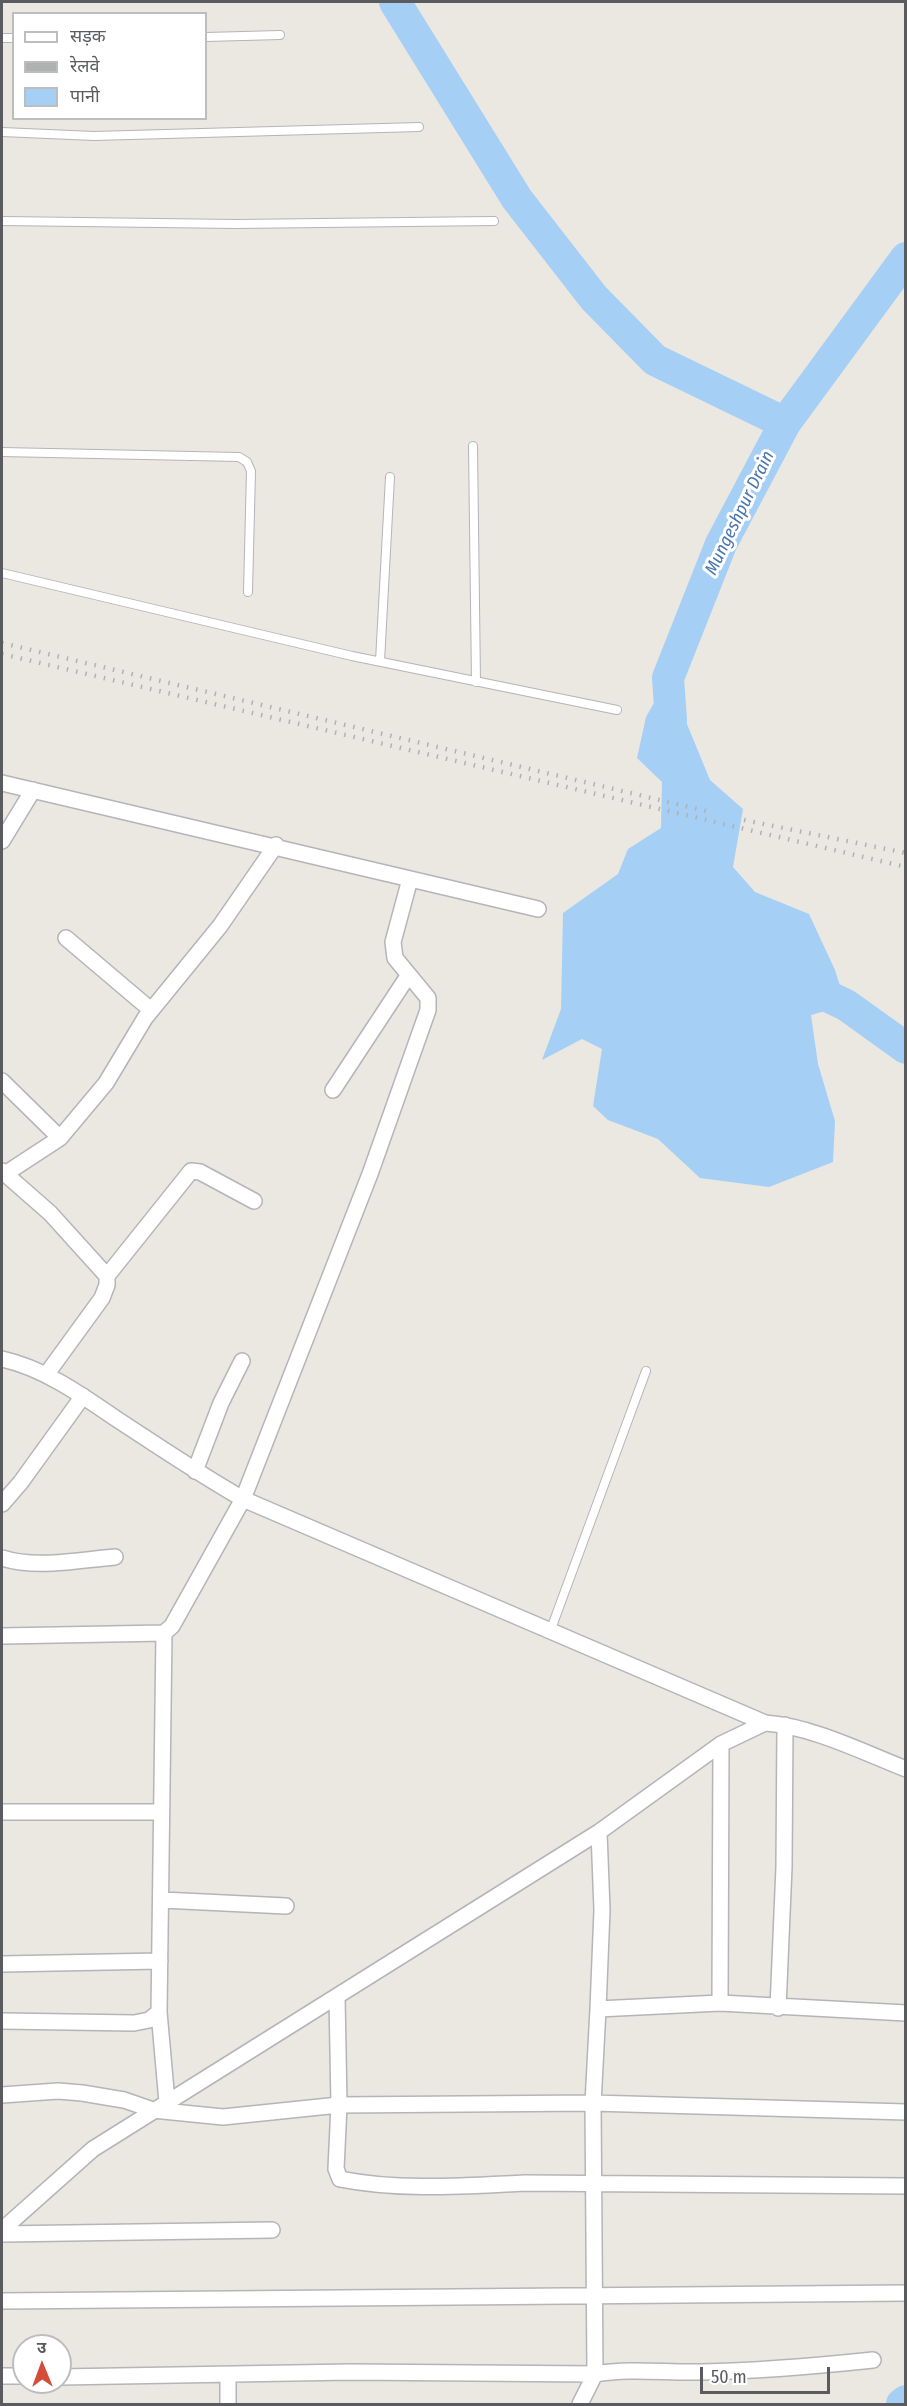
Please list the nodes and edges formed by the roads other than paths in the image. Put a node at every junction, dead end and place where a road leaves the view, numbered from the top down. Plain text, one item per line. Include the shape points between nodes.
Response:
1 (280, 35) dead end
2 (207, 37) edge
3 (419, 127) dead end
4 (2, 132) edge
5 (494, 220) dead end
6 (2, 221) edge
7 (473, 446) dead end
8 (2, 452) edge
9 (390, 477) dead end
10 (2, 573) edge
11 (248, 592) dead end
12 (380, 661) junction
13 (476, 682) junction
14 (617, 710) dead end
15 (2, 783) edge
16 (33, 790) junction
17 (2, 841) edge
18 (276, 845) junction
19 (410, 879) junction
20 (538, 909) dead end
21 (66, 938) dead end
22 (408, 976) junction
23 (151, 1010) junction
24 (2, 1081) edge
25 (333, 1090) dead end
26 (60, 1138) junction
27 (3, 1172) edge
28 (254, 1201) dead end
29 (107, 1275) junction
30 (2, 1359) edge
31 (242, 1361) dead end
32 (646, 1371) dead end
33 (46, 1375) junction
34 (83, 1396) junction
35 (195, 1471) junction
36 (243, 1499) junction
37 (2, 1504) edge
38 (115, 1557) dead end
39 (2, 1558) edge
40 (551, 1629) junction
41 (164, 1633) junction
42 (2, 1636) edge
43 (765, 1723) junction
44 (785, 1725) junction
45 (721, 1744) junction
46 (906, 1769) edge
47 (2, 1812) edge
48 (160, 1812) junction
49 (599, 1832) junction
50 (162, 1900) junction
51 (286, 1906) dead end
52 (160, 1961) junction
53 (2, 1964) edge
54 (337, 1997) junction
55 (720, 2003) junction
56 (777, 2008) junction
57 (598, 2009) junction
58 (159, 2012) junction
59 (906, 2013) edge
60 (2, 2021) edge
61 (2, 2096) edge
62 (167, 2102) junction
63 (593, 2103) junction
64 (339, 2105) junction
65 (153, 2110) junction
66 (906, 2112) edge
67 (594, 2183) junction
68 (906, 2186) edge
69 (272, 2230) dead end
70 (2, 2232) edge
71 (906, 2293) edge
72 (596, 2297) junction
73 (2, 2301) edge
74 (873, 2360) dead end
75 (595, 2374) junction
76 (228, 2375) junction
77 (72, 2377) edge
78 (228, 2404) edge
79 (580, 2404) edge

1 - 2 lane
3 - 4 lane via 94,136
5 - 6 lane via 236,224
7 - 13 lane
8 - 11 lane via 239,457 251,471
9 - 12 lane
10 - 12 lane
12 - 13 lane
13 - 14 lane
15 - 16 street
16 - 17 street
16 - 18 street
18 - 19 street
18 - 23 street via 220,926
19 - 20 street
19 - 22 street via 393,942 394,958
21 - 23 street
22 - 25 street
22 - 36 street via 428,998 428,1010 370,1174
23 - 26 street via 106,1083
24 - 26 street
26 - 27 street
27 - 29 street via 51,1213
28 - 29 street via 191,1171
29 - 33 street via 102,1298
30 - 33 street
31 - 35 street
32 - 40 lane
33 - 34 street
34 - 35 street
34 - 37 street
35 - 36 street
36 - 40 street
36 - 41 street via 172,1626
38 - 39 street via 44,1563
40 - 43 street
41 - 42 street
41 - 48 street
43 - 44 street
43 - 45 street
44 - 46 street
44 - 56 street via 784,1867
45 - 49 street
45 - 55 street
47 - 48 street
48 - 50 street
49 - 54 street
49 - 57 street via 602,1910
50 - 51 street
50 - 52 street
52 - 53 street
52 - 58 street
54 - 62 street
54 - 64 street
55 - 56 street
55 - 57 street
56 - 59 street
57 - 63 street
58 - 60 street via 149,2020 134,2023
58 - 62 street
61 - 65 street via 82,2093
62 - 65 street
63 - 64 street
63 - 66 street
63 - 67 street
64 - 65 street via 234,2116
64 - 67 street via 336,2169 340,2179 398,2185
65 - 70 street via 93,2149
67 - 68 street
67 - 72 street
69 - 70 street
71 - 72 street
72 - 73 street
72 - 75 street
74 - 75 street via 738,2371 616,2370
75 - 76 street
75 - 79 street
76 - 77 street
76 - 78 street

